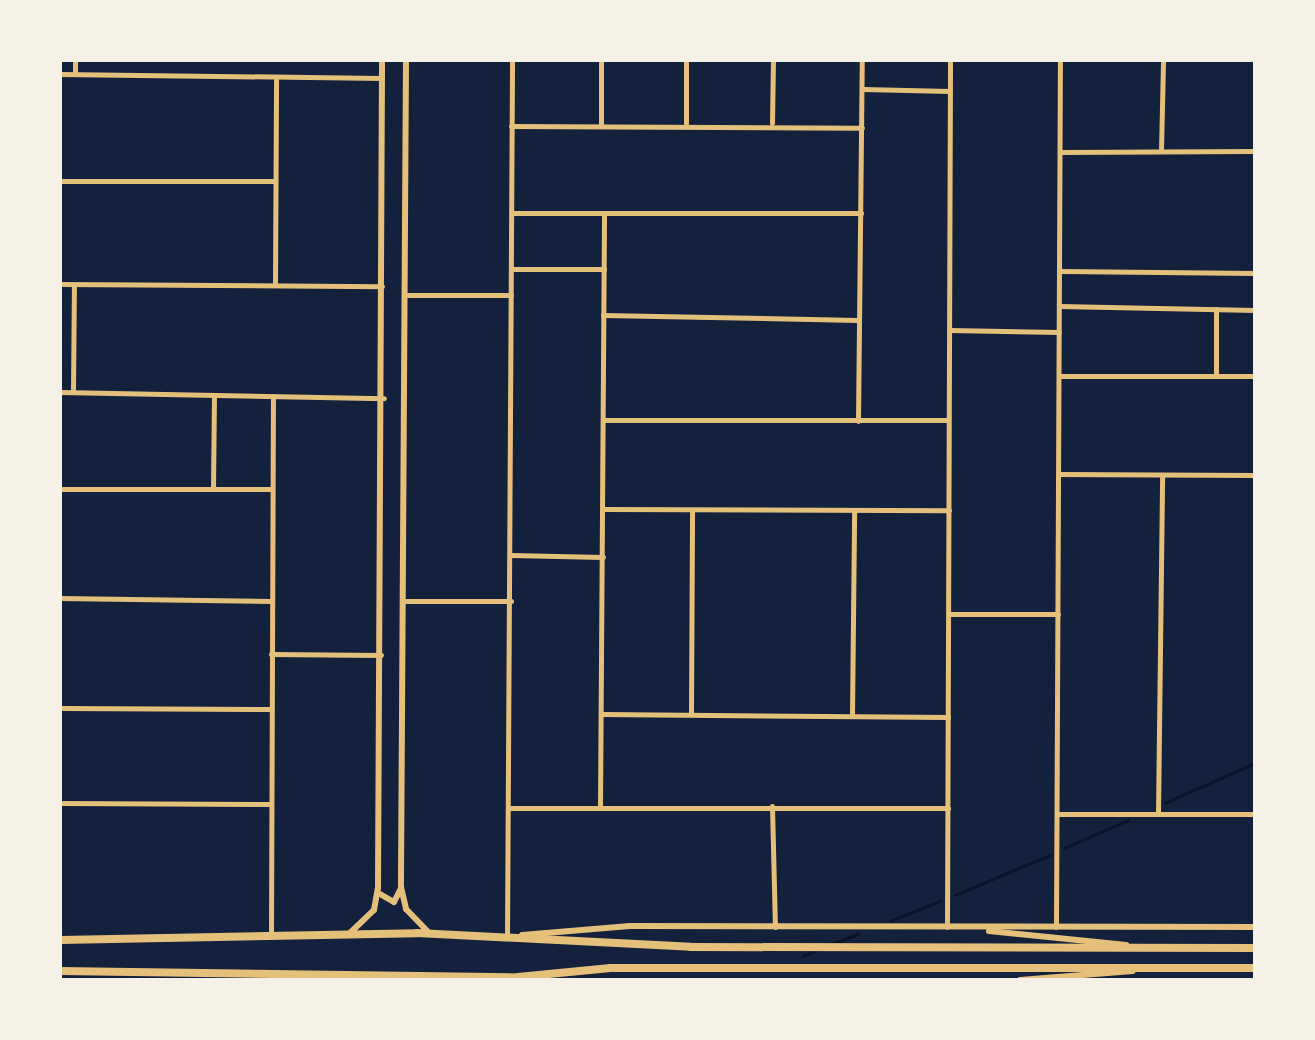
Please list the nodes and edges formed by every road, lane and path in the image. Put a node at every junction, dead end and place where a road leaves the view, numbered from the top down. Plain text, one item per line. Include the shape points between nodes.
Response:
1 (76, 60) edge
2 (382, 60) edge
3 (406, 60) edge
4 (512, 60) edge
5 (601, 60) edge
6 (686, 60) edge
7 (773, 60) edge
8 (862, 60) edge
9 (950, 60) edge
10 (1060, 60) edge
11 (1163, 60) edge
12 (60, 74) edge
13 (75, 74) junction
14 (382, 78) junction
15 (276, 79) junction
16 (862, 89) junction
17 (950, 91) junction
18 (686, 123) junction
19 (772, 123) junction
20 (511, 126) junction
21 (600, 126) junction
22 (862, 128) junction
23 (1255, 150) edge
24 (1161, 151) junction
25 (1061, 152) junction
26 (274, 180) junction
27 (60, 181) edge
28 (512, 213) junction
29 (861, 213) junction
30 (604, 214) junction
31 (512, 269) junction
32 (604, 269) junction
33 (1060, 271) junction
34 (1255, 272) edge
35 (274, 283) junction
36 (60, 284) edge
37 (74, 284) junction
38 (382, 286) junction
39 (405, 294) junction
40 (512, 294) junction
41 (1060, 306) junction
42 (1216, 309) junction
43 (1255, 310) edge
44 (604, 315) junction
45 (858, 320) junction
46 (949, 330) junction
47 (1060, 332) junction
48 (1060, 376) junction
49 (1216, 376) junction
50 (1255, 376) edge
51 (60, 392) edge
52 (73, 392) junction
53 (214, 396) junction
54 (273, 396) junction
55 (384, 398) junction
56 (603, 420) junction
57 (858, 420) junction
58 (948, 420) junction
59 (1059, 474) junction
60 (1162, 475) junction
61 (1255, 476) edge
62 (60, 488) edge
63 (213, 488) junction
64 (272, 489) junction
65 (604, 509) junction
66 (692, 510) junction
67 (949, 510) junction
68 (854, 512) junction
69 (510, 555) junction
70 (603, 557) junction
71 (60, 598) edge
72 (271, 601) junction
73 (404, 601) junction
74 (511, 601) junction
75 (948, 614) junction
76 (1058, 614) junction
77 (271, 654) junction
78 (381, 654) junction
79 (60, 708) edge
80 (271, 709) junction
81 (602, 714) junction
82 (691, 714) junction
83 (852, 716) junction
84 (948, 717) junction
85 (60, 803) edge
86 (269, 804) junction
87 (772, 806) junction
88 (600, 807) junction
89 (510, 808) junction
90 (948, 808) junction
91 (1057, 814) junction
92 (1158, 814) junction
93 (1255, 814) edge
94 (401, 887) junction
95 (378, 888) junction
96 (776, 926) junction
97 (947, 928) junction
98 (1056, 928) junction
99 (1255, 928) edge
100 (350, 933) junction
101 (429, 933) junction
102 (272, 934) junction
103 (507, 937) junction
104 (60, 940) edge
105 (1162, 948) junction
106 (1255, 948) edge
107 (1176, 968) junction
108 (1255, 968) edge
109 (60, 971) edge
110 (360, 978) edge
111 (423, 978) edge
112 (518, 978) edge
113 (549, 980) edge
114 (1020, 980) edge

1 - 13 street
2 - 14 street
3 - 39 street
4 - 20 street
5 - 21 street
6 - 18 street
7 - 19 street
8 - 16 street
9 - 17 street
10 - 25 street
11 - 24 street
12 - 13 street
13 - 15 street
14 - 15 street
14 - 38 street
15 - 26 street
16 - 17 street
16 - 22 street
17 - 46 street
18 - 19 street
18 - 21 street
19 - 22 street
20 - 21 street
20 - 28 street
22 - 29 street
23 - 24 street
24 - 25 street
25 - 33 street
26 - 27 street
26 - 35 street
28 - 30 street
28 - 31 street
29 - 30 street
29 - 45 street
30 - 32 street
31 - 32 street
31 - 40 street
32 - 44 street
33 - 34 street
33 - 41 street
35 - 37 street
35 - 38 street
36 - 37 street
37 - 52 street
38 - 55 street
39 - 40 street
39 - 73 street
40 - 69 street
41 - 42 street
41 - 47 street
42 - 43 street
42 - 49 street
44 - 45 street
44 - 56 street
45 - 57 street
46 - 47 street
46 - 58 street
47 - 48 street
48 - 49 street
48 - 59 street
49 - 50 street
51 - 52 street
52 - 53 street
53 - 54 street
53 - 63 street
54 - 55 street
54 - 64 street
55 - 78 street
56 - 57 street
56 - 65 street
57 - 58 street
58 - 67 street
59 - 60 street
59 - 76 street
60 - 61 street
60 - 92 street
62 - 63 street
63 - 64 street
64 - 72 street
65 - 66 street
65 - 70 street
66 - 68 street
66 - 82 street
67 - 68 street
67 - 75 street
68 - 83 street
69 - 70 street
69 - 74 street
70 - 81 street
71 - 72 street
72 - 77 street
73 - 74 street
73 - 94 street
74 - 89 street
75 - 76 street
75 - 84 street
76 - 91 street
77 - 78 street
77 - 80 street
78 - 95 street
79 - 80 street
80 - 86 street
81 - 82 street
81 - 88 street
82 - 83 street
83 - 84 street
84 - 90 street
85 - 86 street
86 - 102 street
87 - 88 street
87 - 90 street
87 - 96 street
88 - 89 street
89 - 103 street
90 - 97 street
91 - 92 street
91 - 98 street
92 - 93 street
94 - 95 street via 394,902 381,898
94 - 101 street via 406,909
95 - 100 street via 374,910
96 - 97 street
96 - 103 street via 630,926
97 - 98 street
97 - 105 street
98 - 99 street
100 - 101 main road
100 - 102 main road
101 - 103 main road
102 - 104 main road
103 - 105 main road via 691,946
105 - 106 main road
107 - 108 main road
107 - 112 main road via 611,968
107 - 114 street
109 - 110 main road
110 - 111 main road
111 - 112 main road
112 - 113 street

